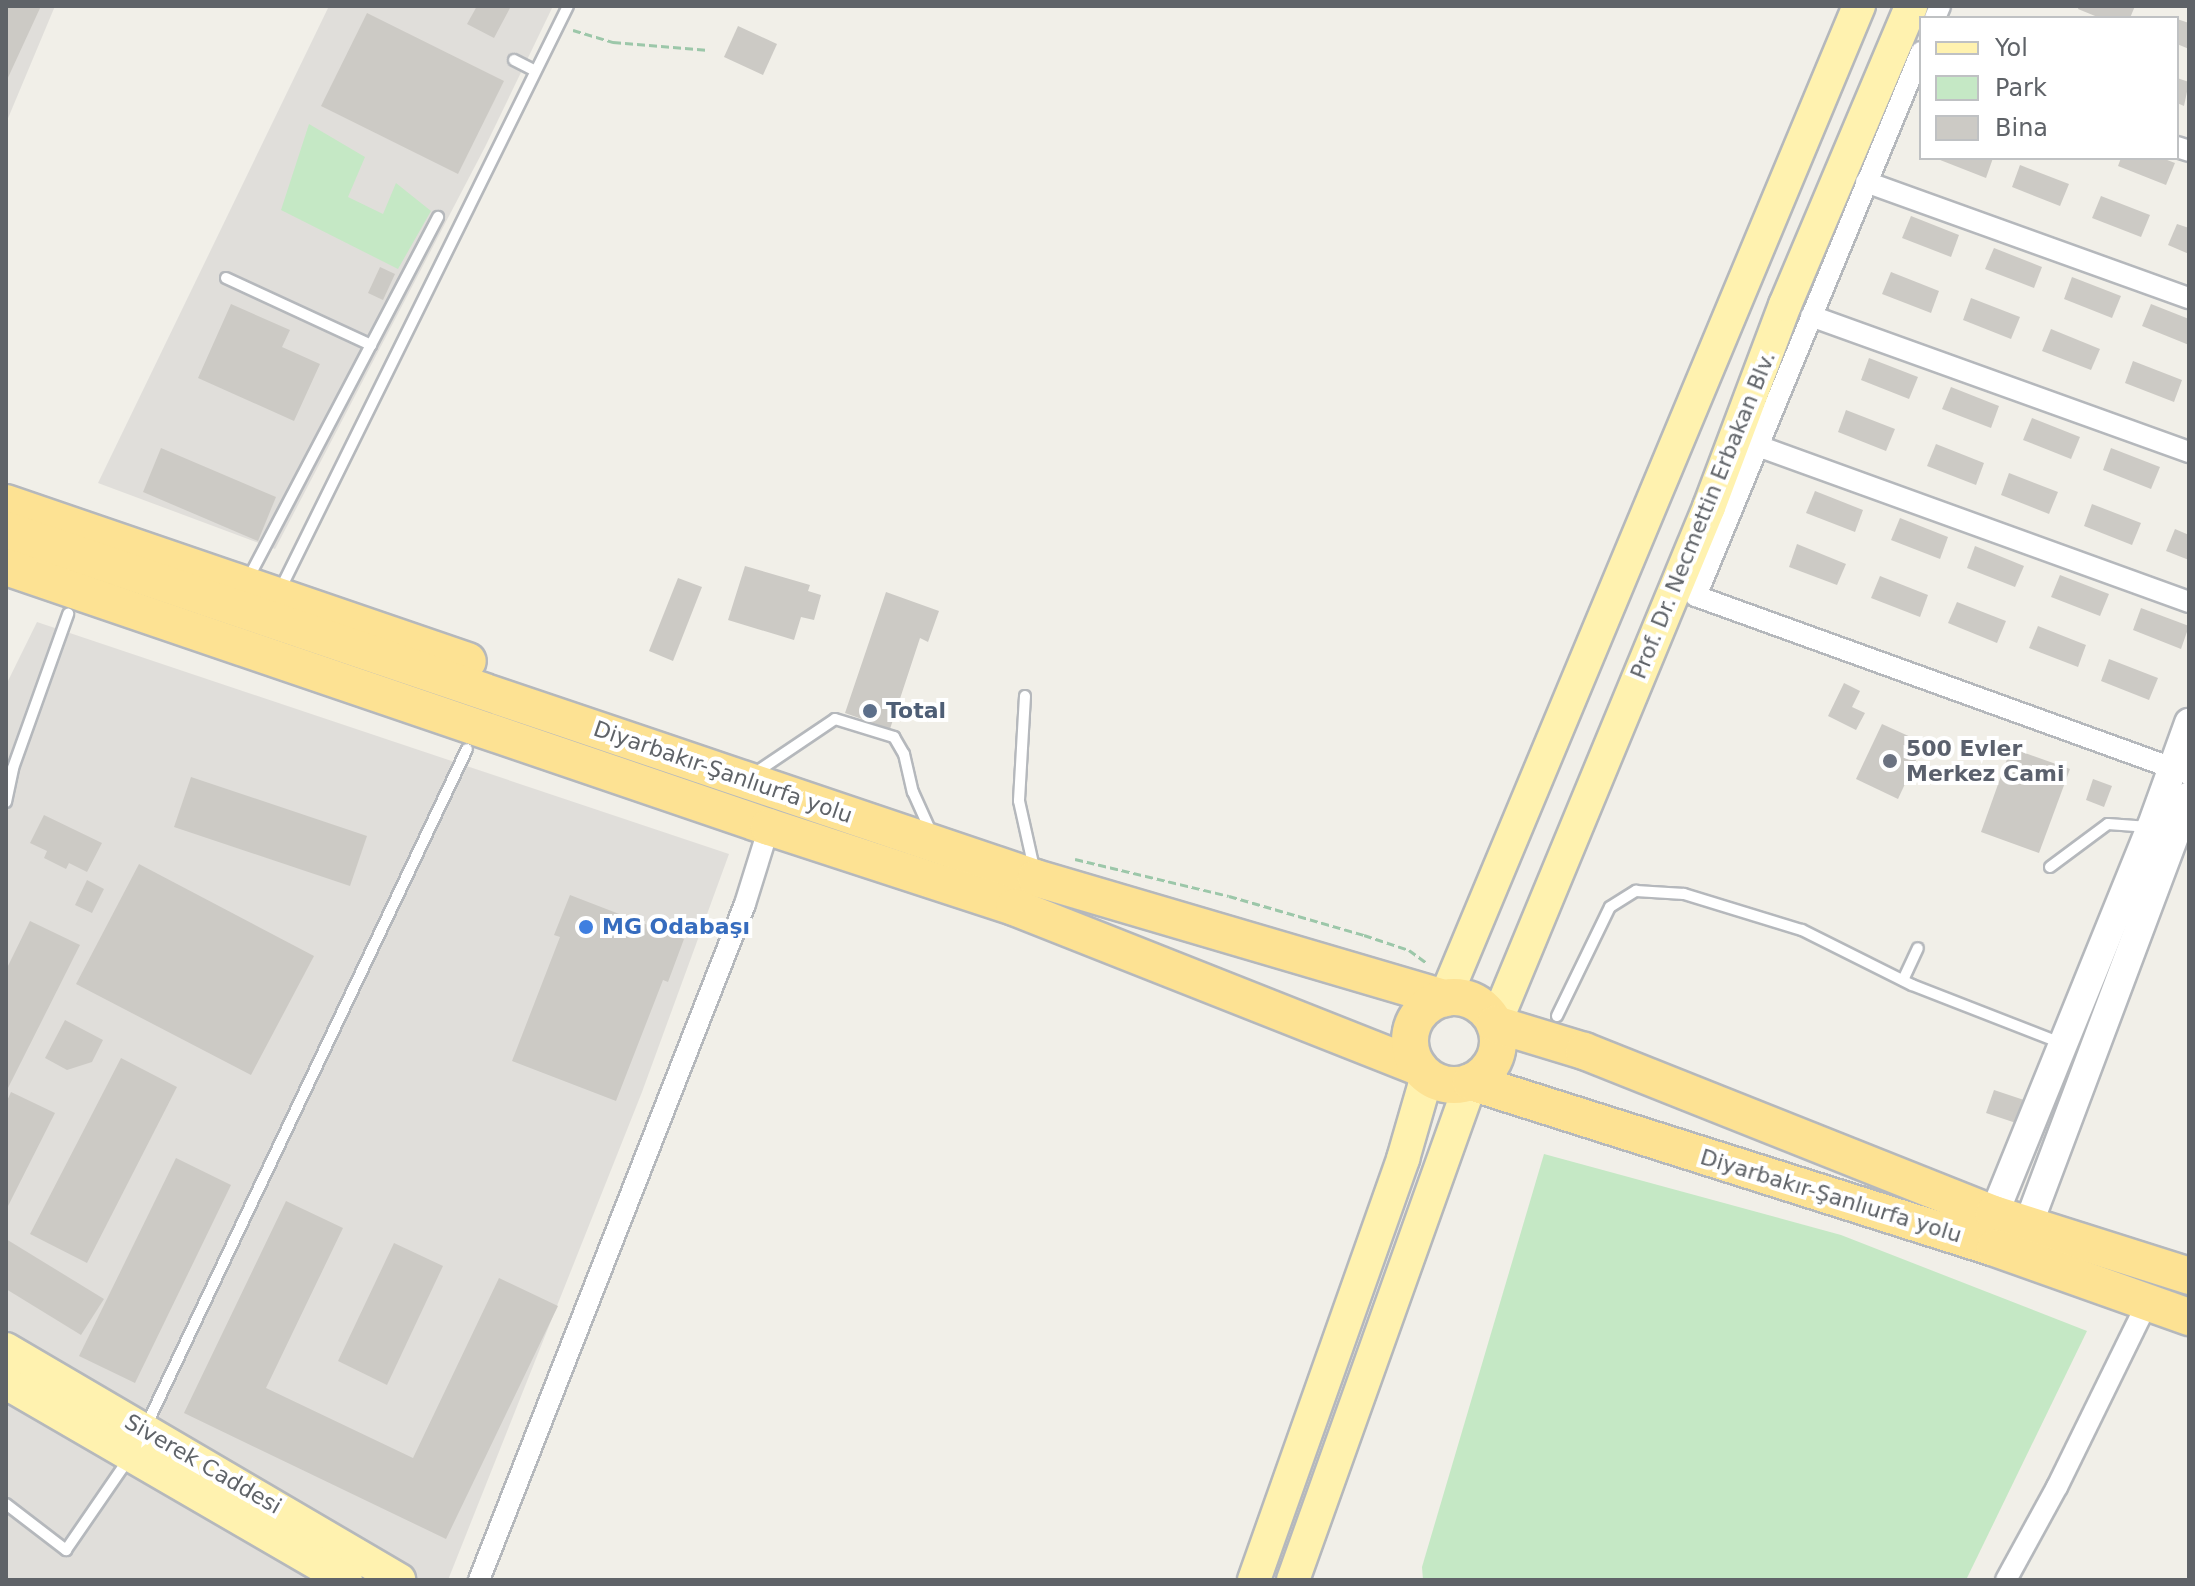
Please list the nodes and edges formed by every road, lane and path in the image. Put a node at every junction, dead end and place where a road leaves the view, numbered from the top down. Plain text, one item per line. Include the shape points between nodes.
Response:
1 (568, 6) edge
2 (1859, 6) edge
3 (1911, 6) edge
4 (558, 25) junction
5 (709, 50) dead end
6 (1919, 58) edge
7 (514, 60) dead end
8 (534, 70) junction
9 (1866, 182) junction
10 (438, 217) dead end
11 (226, 278) dead end
12 (2189, 298) edge
13 (1811, 316) junction
14 (371, 345) junction
15 (1758, 446) junction
16 (2189, 452) edge
17 (6, 503) edge
18 (6, 530) edge
19 (6, 567) edge
20 (261, 590) junction
21 (6, 593) edge
22 (2189, 602) edge
23 (68, 614) junction
24 (1025, 696) dead end
25 (2189, 723) edge
26 (467, 749) junction
27 (2180, 772) edge
28 (734, 777) junction
29 (2189, 796) edge
30 (6, 802) edge
31 (769, 827) junction
32 (2151, 828) junction
33 (936, 845) junction
34 (1075, 859) dead end
35 (2050, 867) dead end
36 (1036, 878) junction
37 (1918, 948) dead end
38 (1903, 980) junction
39 (1439, 982) junction
40 (1557, 1016) dead end
41 (1495, 1024) junction
42 (2061, 1043) junction
43 (1423, 1072) junction
44 (1471, 1082) junction
45 (1994, 1214) junction
46 (2028, 1225) junction
47 (2189, 1276) edge
48 (2148, 1301) junction
49 (2189, 1317) edge
50 (6, 1349) edge
51 (6, 1383) edge
52 (138, 1443) junction
53 (6, 1504) edge
54 (346, 1580) edge
55 (399, 1580) edge
56 (479, 1580) edge
57 (1254, 1580) edge
58 (1293, 1580) edge
59 (2006, 1580) edge

1 - 4 lane
2 - 39 main road
3 - 41 main road, Prof. Dr. Necmettin Erbakan Blv.
4 - 5 path via 613,42
4 - 8 lane
6 - 9 street
7 - 8 lane
8 - 20 lane
9 - 12 street
9 - 13 street
10 - 14 lane
11 - 14 lane
13 - 15 street
13 - 16 street
14 - 20 lane
15 - 22 street
15 - 27 street via 1696,596
17 - 20 highway
18 - 28 highway, Diyarbakır-Şanlıurfa yolu
19 - 31 highway, Diyarbakır-Şanlıurfa yolu
20 - 28 highway via 663,732
21 - 23 highway
23 - 26 highway
23 - 30 lane
24 - 36 lane via 1019,801
25 - 27 street
26 - 31 highway via 626,796
26 - 52 lane
27 - 32 street
28 - 33 highway, Diyarbakır-Şanlıurfa yolu
28 - 33 lane via 835,719 894,737
29 - 46 street
31 - 43 highway, Diyarbakır-Şanlıurfa yolu via 1014,907
31 - 56 street via 745,904
32 - 35 lane via 2108,824
32 - 42 street
33 - 36 highway, Diyarbakır-Şanlıurfa yolu
34 - 39 path via 1229,896 1409,950
36 - 39 highway, Diyarbakır-Şanlıurfa yolu
37 - 38 lane
38 - 40 lane via 1802,930 1741,908 1684,894 1636,891 1610,907
38 - 42 lane
39 - 41 highway via 1474,1002
39 - 43 highway via 1433,1002 1415,1019 1410,1044
41 - 44 highway via 1492,1064
41 - 45 highway, Diyarbakır-Şanlıurfa yolu via 1584,1051
42 - 45 street
43 - 44 highway via 1449,1085
43 - 57 main road via 1403,1159
44 - 48 highway, Diyarbakır-Şanlıurfa yolu
44 - 58 main road
45 - 46 highway, Diyarbakır-Şanlıurfa yolu
46 - 47 highway, Diyarbakır-Şanlıurfa yolu
48 - 49 highway, Diyarbakır-Şanlıurfa yolu
48 - 59 street
50 - 52 main road, Siverek Caddesi
51 - 52 main road, Siverek Caddesi
52 - 53 lane via 66,1550
52 - 54 main road, Siverek Caddesi
52 - 55 main road, Siverek Caddesi

